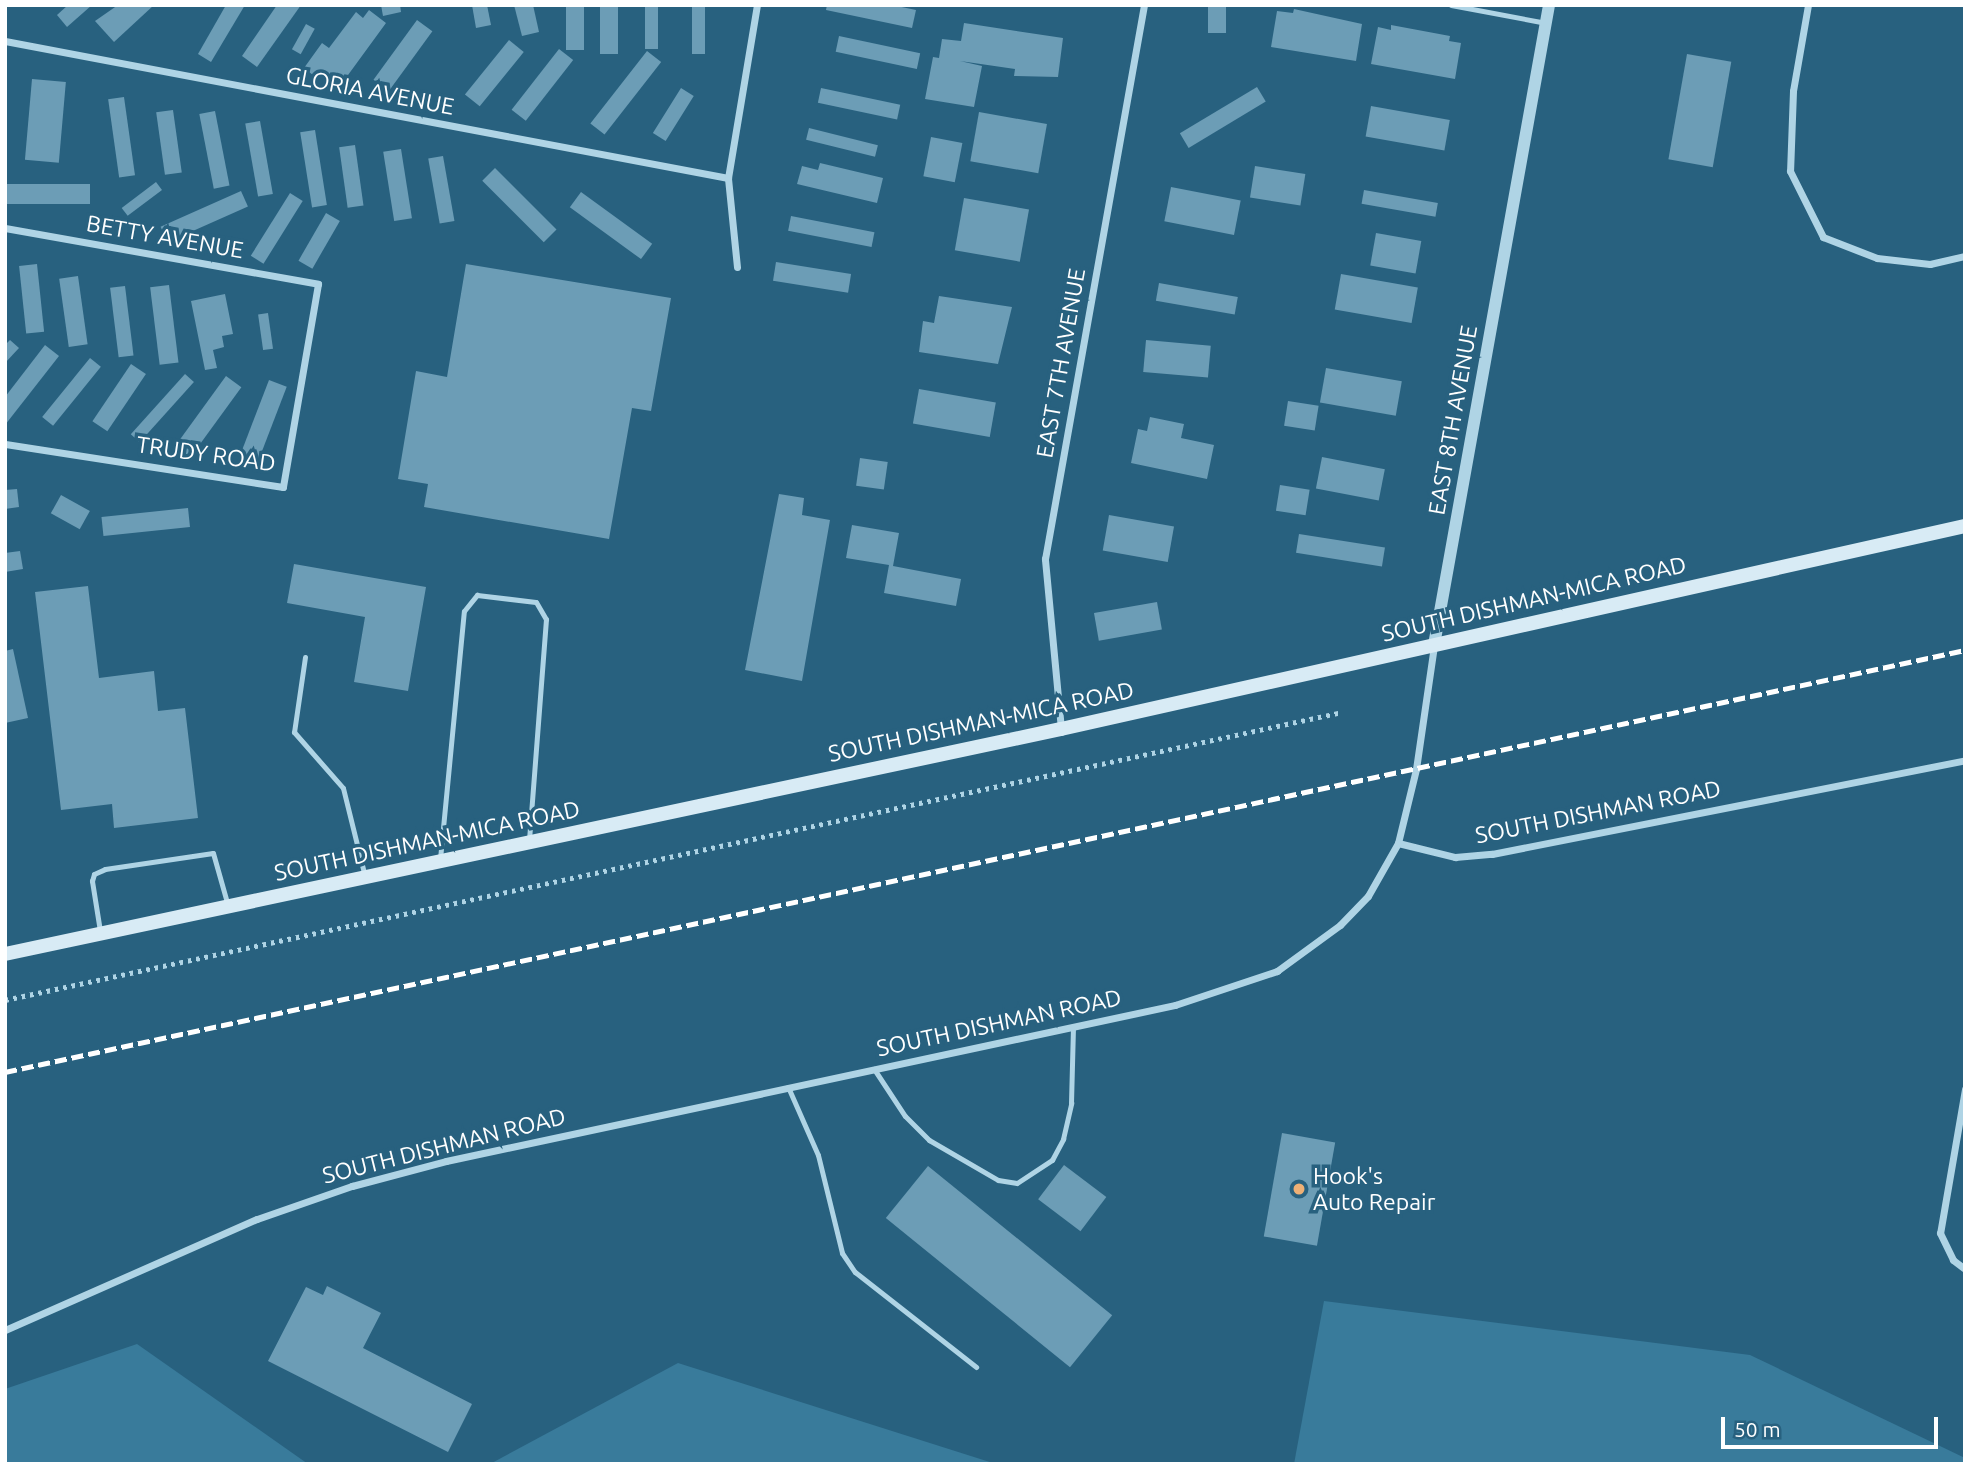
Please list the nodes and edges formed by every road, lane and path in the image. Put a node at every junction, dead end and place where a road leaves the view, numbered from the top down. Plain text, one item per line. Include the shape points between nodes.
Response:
1 (757, 5) edge
2 (1144, 5) edge
3 (1451, 5) edge
4 (1549, 5) edge
5 (1808, 5) edge
6 (1546, 23) junction
7 (5, 41) edge
8 (729, 178) junction
9 (5, 228) edge
10 (1965, 256) edge
11 (737, 267) dead end
12 (318, 284) joint
13 (5, 444) edge
14 (1965, 526) edge
15 (1434, 645) junction
16 (305, 657) dead end
17 (1338, 713) dead end
18 (1061, 729) junction
19 (1965, 760) edge
20 (529, 842) junction
21 (1398, 843) junction
22 (440, 862) junction
23 (365, 877) junction
24 (228, 906) junction
25 (100, 934) junction
26 (5, 954) edge
27 (5, 1000) edge
28 (1073, 1027) junction
29 (874, 1069) junction
30 (788, 1087) junction
31 (1965, 1088) edge
32 (1965, 1269) edge
33 (5, 1330) edge
34 (976, 1367) dead end

1 - 8 street
2 - 18 street, EAST 7TH AVENUE via 1045,559
3 - 6 lane
4 - 6 street, EAST 8TH AVENUE
5 - 10 street via 1793,91 1790,171 1823,237 1877,258 1930,264
6 - 15 street, EAST 8TH AVENUE
7 - 8 street, GLORIA AVENUE
8 - 11 street
9 - 12 street, BETTY AVENUE
12 - 13 street, TRUDY ROAD via 283,487
14 - 15 main road, SOUTH DISHMAN-MICA ROAD
15 - 18 main road, SOUTH DISHMAN-MICA ROAD
15 - 21 street, EAST 8TH AVENUE via 1416,769
16 - 23 lane via 294,732 342,788
17 - 27 path
18 - 20 main road, SOUTH DISHMAN-MICA ROAD
19 - 21 street, SOUTH DISHMAN ROAD via 1492,854 1455,858
20 - 22 main road, SOUTH DISHMAN-MICA ROAD
20 - 22 lane via 546,619 536,602 477,595 464,611
21 - 28 street, SOUTH DISHMAN ROAD via 1368,896 1340,925 1277,971 1213,996
22 - 23 main road, SOUTH DISHMAN-MICA ROAD
23 - 24 main road, SOUTH DISHMAN-MICA ROAD
24 - 25 main road, SOUTH DISHMAN-MICA ROAD
24 - 25 lane via 213,853 105,869 94,874 92,881
25 - 26 main road, SOUTH DISHMAN-MICA ROAD
28 - 29 street, SOUTH DISHMAN ROAD
28 - 29 lane via 1071,1103 1063,1139 1052,1160 1017,1183 998,1180 929,1140 905,1116
29 - 30 street, SOUTH DISHMAN ROAD
30 - 33 street, SOUTH DISHMAN ROAD via 446,1161 352,1186 232,1230
30 - 34 lane via 818,1155 842,1253 855,1272
31 - 32 street via 1940,1233 1953,1260

